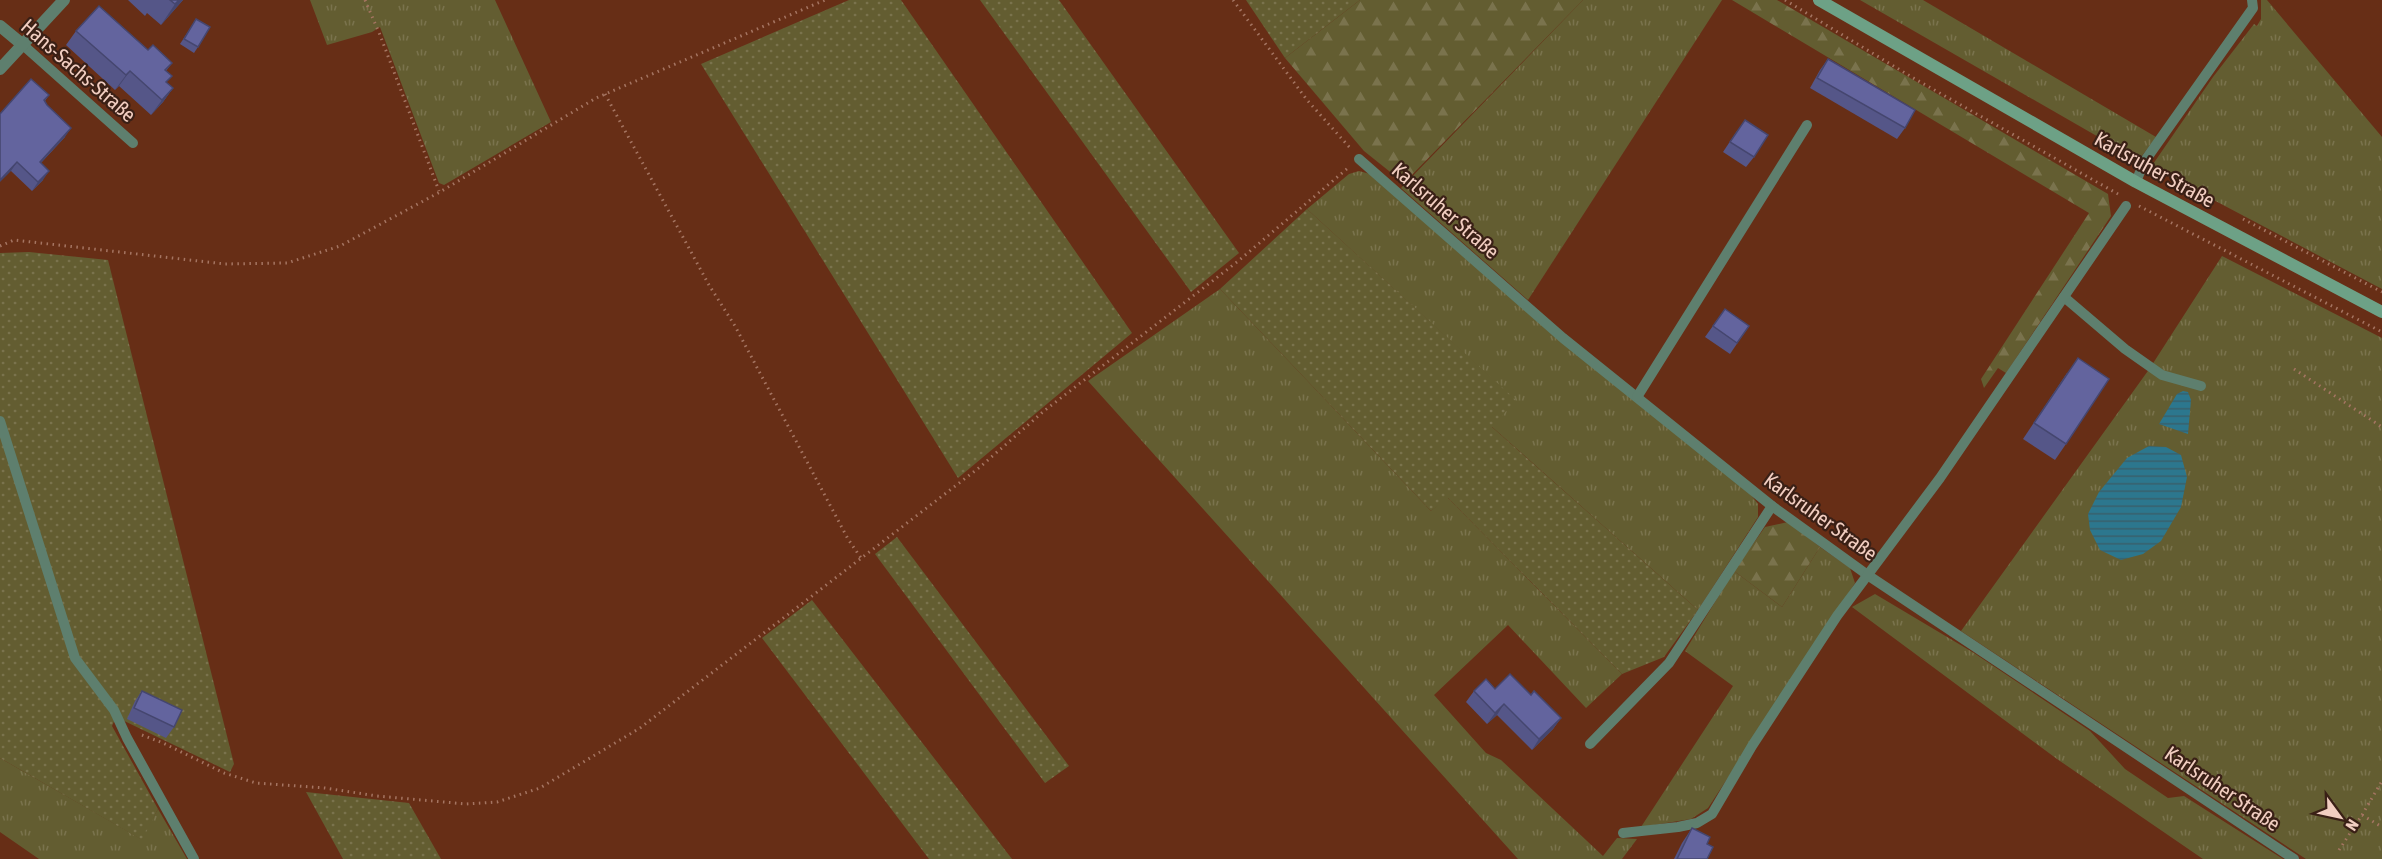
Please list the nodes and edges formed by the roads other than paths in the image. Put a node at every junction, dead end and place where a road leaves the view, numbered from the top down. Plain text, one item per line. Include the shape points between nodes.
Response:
1 (64, 0) edge
2 (1819, 0) edge
3 (2252, 0) edge
4 (0, 26) edge
5 (23, 45) junction
6 (0, 69) edge
7 (1807, 125) dead end
8 (133, 143) dead end
9 (1359, 159) road end
10 (2136, 182) junction
11 (2126, 206) dead end
12 (2064, 297) junction
13 (2382, 312) edge
14 (2200, 386) dead end
15 (1637, 397) junction
16 (0, 421) edge
17 (1772, 506) junction
18 (1869, 576) junction
19 (1590, 744) dead end
20 (1623, 833) dead end
21 (194, 859) edge
22 (2294, 859) edge

1 - 5 street
2 - 10 main road, Karlsruher Straße
3 - 10 lane via 2253,8 2144,162
4 - 5 street, Hans-Sachs-Straße
5 - 6 street
5 - 8 lane, Hans-Sachs-Straße
7 - 15 lane
9 - 15 lane, Karlsruher Straße via 1555,331
10 - 13 main road, Karlsruher Straße
11 - 12 lane
12 - 14 lane via 2162,375
12 - 18 lane
15 - 17 lane, Karlsruher Straße
16 - 21 lane via 75,658 114,710
17 - 18 lane, Karlsruher Straße
17 - 19 lane via 1669,663
18 - 20 lane via 1837,616 1712,814 1678,828
18 - 22 lane, Karlsruher Straße

